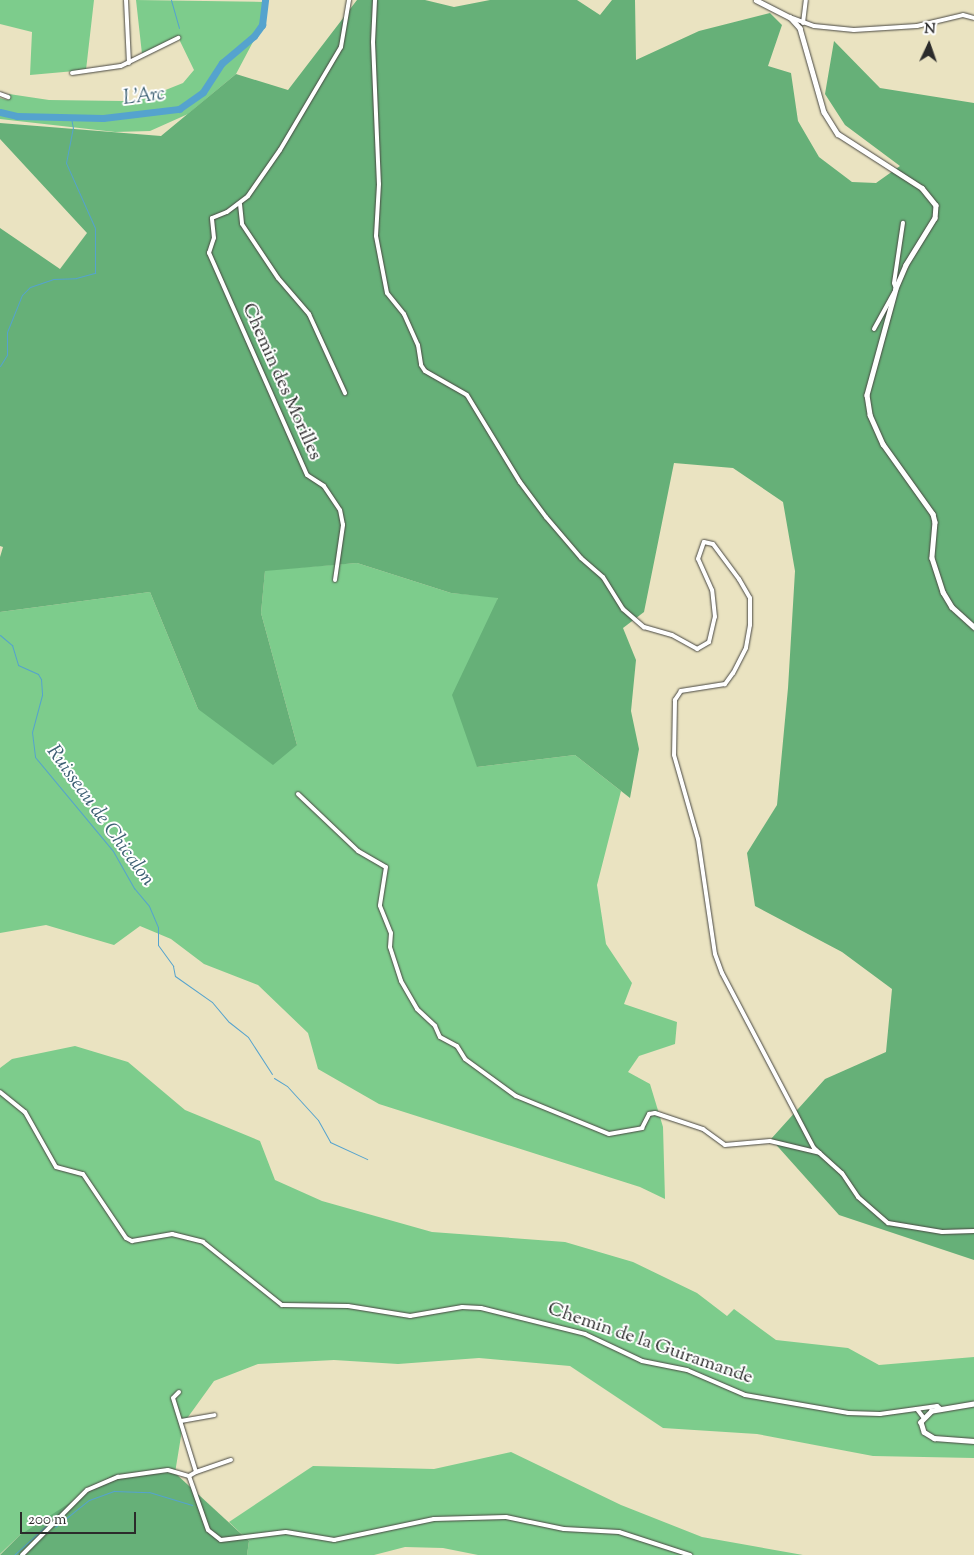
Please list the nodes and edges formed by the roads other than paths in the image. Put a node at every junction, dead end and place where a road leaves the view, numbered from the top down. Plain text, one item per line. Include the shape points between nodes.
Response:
1 (126, 0) edge
2 (348, 0) edge
3 (375, 0) edge
4 (756, 0) edge
5 (806, 0) edge
6 (790, 17) junction
7 (974, 18) edge
8 (803, 23) junction
9 (178, 38) dead end
10 (129, 63) junction
11 (72, 73) dead end
12 (0, 94) edge
13 (8, 97) dead end
14 (240, 204) junction
15 (903, 223) dead end
16 (896, 289) junction
17 (874, 330) dead end
18 (345, 393) dead end
19 (336, 580) dead end
20 (974, 627) edge
21 (298, 794) dead end
22 (0, 1092) edge
23 (820, 1153) junction
24 (974, 1231) edge
25 (179, 1392) dead end
26 (974, 1404) edge
27 (917, 1408) junction
28 (942, 1409) junction
29 (214, 1415) dead end
30 (923, 1417) junction
31 (181, 1421) junction
32 (974, 1441) edge
33 (231, 1460) dead end
34 (196, 1472) junction
35 (188, 1476) junction
36 (22, 1555) edge
37 (690, 1555) edge

1 - 10 street
2 - 14 street via 341,46 280,150
3 - 23 street via 376,236 387,293 404,314 425,371 467,395 520,482 546,517 644,628 672,635 697,650 710,642 715,617 712,590 698,559 704,542 713,544 750,598 746,648 725,684 681,691 675,700 674,754 698,839 710,933 719,967 785,1096
4 - 6 street
5 - 8 street
6 - 8 street
6 - 16 street via 806,41 824,112 832,127 854,147 922,188 936,205 935,218 906,265
7 - 8 street via 963,14 917,26 869,30 834,29
9 - 10 street
10 - 11 street
12 - 13 street
14 - 18 street via 242,224 278,278 309,314
14 - 19 street, Chemin des Morilles via 215,217 209,253 307,475 331,494 343,519
15 - 16 street via 894,283
16 - 17 street
16 - 20 street via 868,385 868,405 886,448 933,514 932,558 943,592 952,607
21 - 23 street via 358,851 386,867 380,906 391,932 390,947 402,981 417,1009 432,1022 440,1037 457,1046 465,1059 516,1096 609,1134 642,1128 649,1114 655,1113 703,1129 725,1145 770,1141
22 - 27 street, Chemin de la Guiramande via 26,1112 56,1167 84,1174 126,1238 132,1241 172,1234 204,1242 282,1304 348,1306 410,1316 462,1307 481,1308 585,1334 642,1361 687,1370 745,1395 848,1413 880,1414
23 - 24 street via 842,1173 858,1197 888,1222 942,1232
25 - 31 street via 173,1398
26 - 28 street
27 - 28 street, Chemin de la Guiramande via 937,1406
27 - 30 street
28 - 30 street
29 - 31 street
30 - 32 street via 921,1427 928,1435
31 - 34 street
33 - 34 street
34 - 35 street
35 - 36 street via 168,1470 118,1477 98,1484 76,1498
35 - 37 street via 208,1530 221,1540 286,1532 334,1540 434,1519 506,1517 564,1528 619,1532

